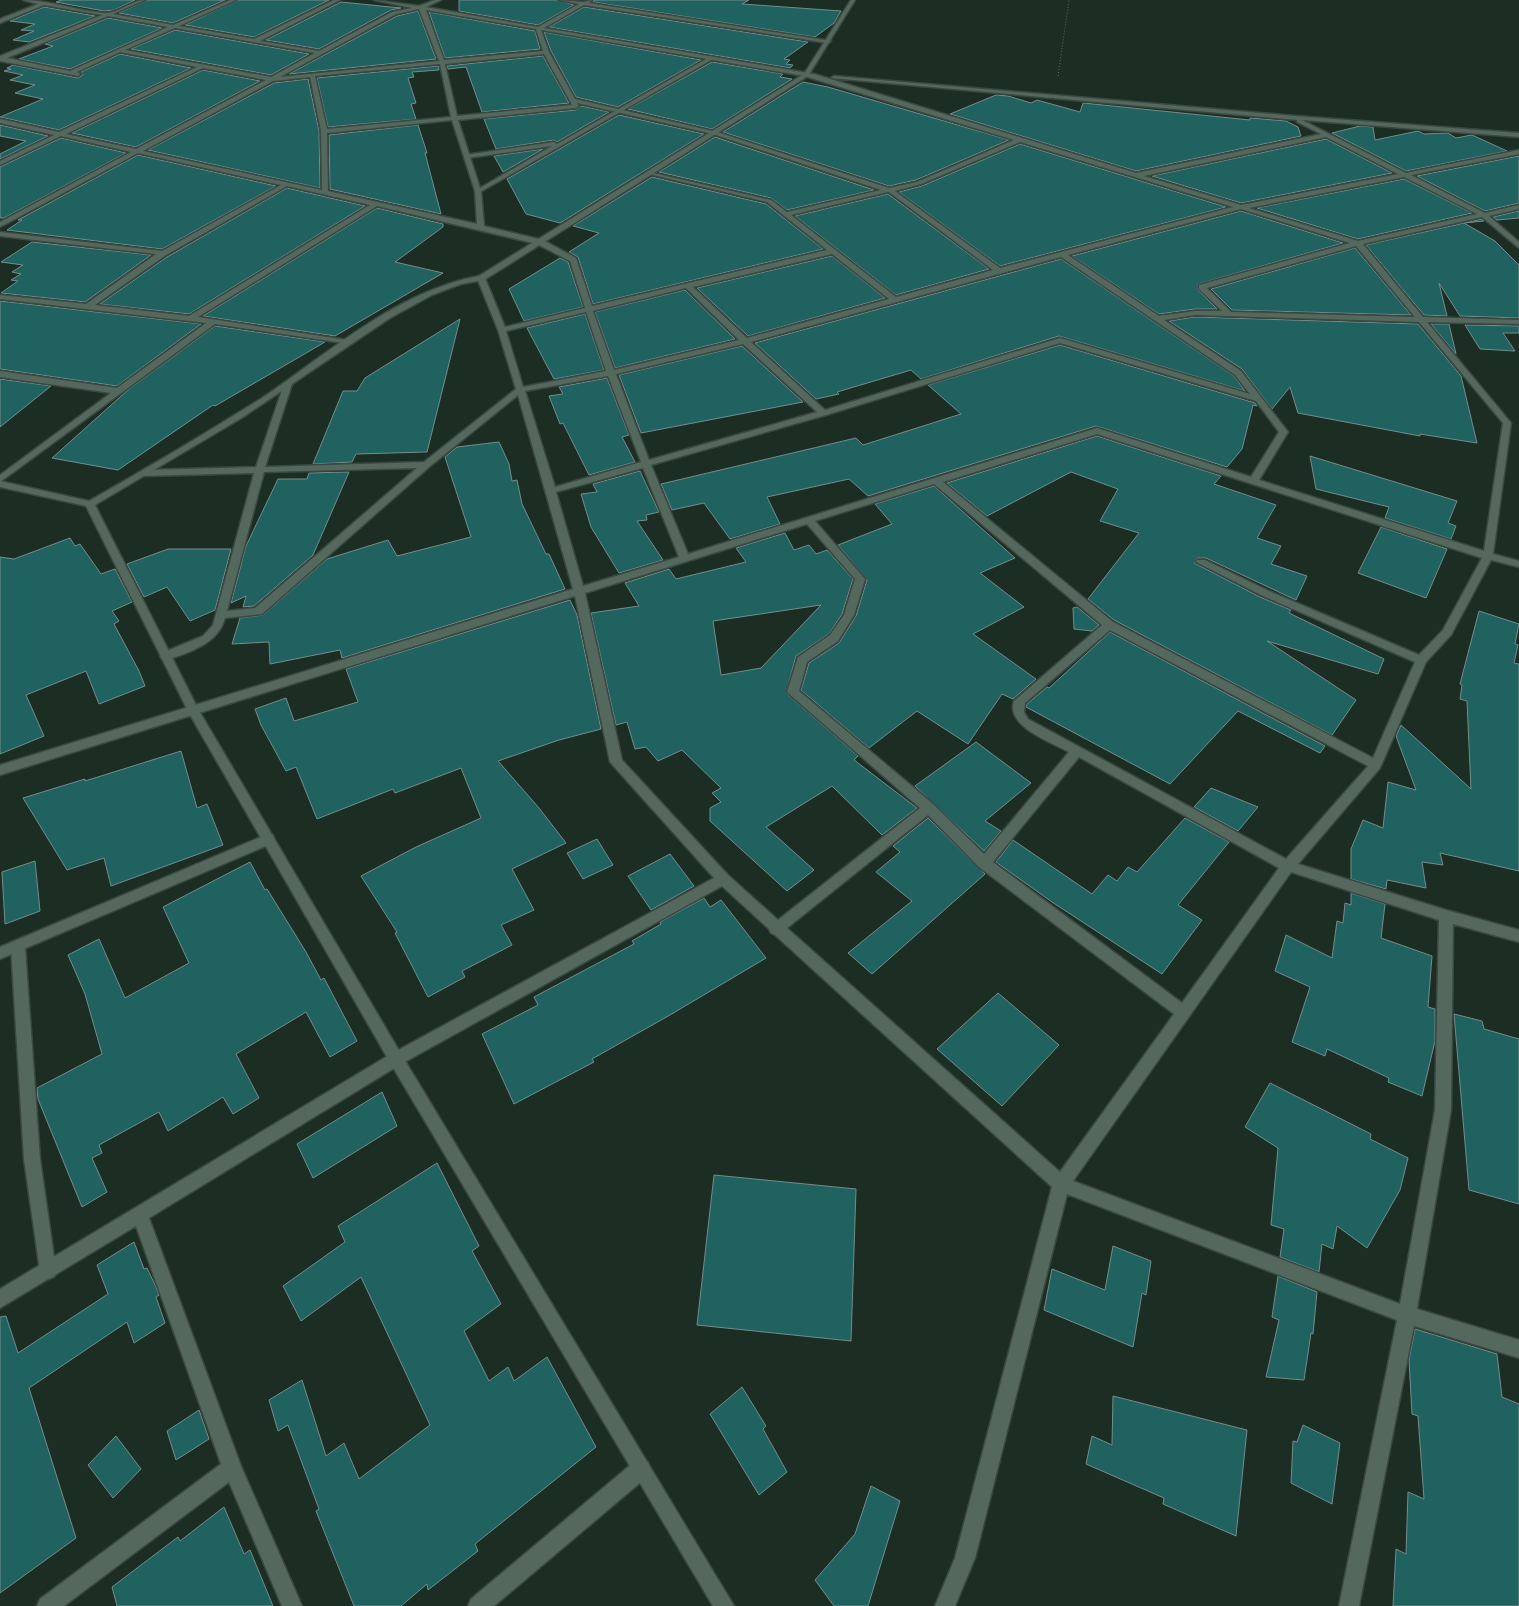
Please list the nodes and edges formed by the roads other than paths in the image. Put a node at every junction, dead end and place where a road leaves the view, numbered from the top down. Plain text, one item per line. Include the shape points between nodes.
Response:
1 (25, 0) edge
2 (53, 0) edge
3 (143, 0) edge
4 (234, 0) edge
5 (338, 0) edge
6 (376, 0) edge
7 (439, 0) edge
8 (561, 0) edge
9 (590, 0) edge
10 (854, 0) edge
11 (44, 4) junction
12 (584, 4) junction
13 (422, 7) junction
14 (108, 15) junction
15 (0, 21) edge
16 (176, 27) junction
17 (538, 29) junction
18 (255, 41) junction
19 (828, 41) junction
20 (121, 51) junction
21 (546, 52) junction
22 (320, 53) junction
23 (0, 58) edge
24 (710, 59) junction
25 (442, 62) junction
26 (202, 66) junction
27 (72, 72) junction
28 (84, 75) dead end
29 (312, 75) junction
30 (806, 75) junction
31 (272, 79) junction
32 (573, 100) junction
33 (620, 110) junction
34 (454, 118) junction
35 (1295, 118) junction
36 (0, 121) edge
37 (324, 131) junction
38 (715, 133) junction
39 (59, 134) junction
40 (1326, 135) junction
41 (1519, 135) edge
42 (1020, 140) junction
43 (561, 142) junction
44 (136, 151) junction
45 (1519, 152) edge
46 (467, 156) junction
47 (0, 163) edge
48 (651, 173) junction
49 (1136, 175) junction
50 (1406, 175) junction
51 (285, 185) junction
52 (478, 191) junction
53 (891, 191) junction
54 (325, 194) junction
55 (374, 204) junction
56 (1242, 207) junction
57 (1519, 207) edge
58 (788, 214) junction
59 (1484, 215) junction
60 (0, 225) edge
61 (481, 227) junction
62 (0, 234) edge
63 (540, 242) junction
64 (1358, 244) junction
65 (1519, 246) edge
66 (834, 251) junction
67 (163, 253) junction
68 (1062, 254) junction
69 (999, 270) junction
70 (481, 278) junction
71 (688, 286) junction
72 (0, 296) edge
73 (894, 300) junction
74 (89, 306) junction
75 (588, 309) junction
76 (1229, 314) junction
77 (1159, 318) junction
78 (1422, 318) junction
79 (189, 319) junction
80 (212, 321) junction
81 (1519, 322) edge
82 (502, 330) junction
83 (745, 341) junction
84 (348, 342) junction
85 (611, 373) junction
86 (0, 374) edge
87 (288, 384) junction
88 (519, 390) junction
89 (118, 391) junction
90 (1260, 400) junction
91 (823, 413) junction
92 (1507, 422) junction
93 (1519, 424) edge
94 (426, 465) junction
95 (646, 465) junction
96 (260, 469) junction
97 (146, 473) junction
98 (0, 479) edge
99 (936, 481) junction
100 (1253, 482) junction
101 (0, 484) edge
102 (551, 491) junction
103 (90, 504) junction
104 (809, 520) junction
105 (1488, 556) junction
106 (685, 559) junction
107 (1201, 562) dead end
108 (1519, 564) edge
109 (579, 591) junction
110 (220, 615) junction
111 (1109, 625) junction
112 (166, 656) junction
113 (1421, 660) junction
114 (193, 710) junction
115 (1076, 750) junction
116 (1376, 765) junction
117 (0, 770) edge
118 (929, 808) junction
119 (268, 839) junction
120 (984, 863) junction
121 (1288, 866) junction
122 (723, 879) junction
123 (1446, 916) junction
124 (776, 929) junction
125 (1519, 936) edge
126 (18, 947) junction
127 (0, 953) edge
128 (1184, 1013) junction
129 (396, 1059) junction
130 (1061, 1184) junction
131 (140, 1215) junction
132 (48, 1271) junction
133 (0, 1299) edge
134 (1407, 1315) junction
135 (1519, 1349) edge
136 (232, 1468) junction
137 (641, 1470) junction
138 (48, 1606) edge
139 (292, 1606) edge
140 (478, 1606) edge
141 (724, 1606) edge
142 (945, 1606) edge
143 (1350, 1606) edge

1 - 11 street
2 - 11 street
3 - 14 street
4 - 16 street
5 - 18 street
6 - 13 street
7 - 13 street
8 - 12 street
9 - 12 street
10 - 19 street
11 - 14 street
11 - 15 street
12 - 17 street
12 - 19 street
13 - 17 street
13 - 22 street via 394,13
13 - 25 street
14 - 16 street
14 - 23 street
16 - 18 street
16 - 20 street
17 - 21 street
17 - 24 street
18 - 22 street
19 - 30 street
20 - 26 street
20 - 27 street
21 - 25 street
21 - 32 street
22 - 31 street
23 - 27 street
24 - 30 street
24 - 33 street
25 - 29 street
25 - 34 street
26 - 31 street
26 - 39 street
27 - 28 street
29 - 31 street
29 - 37 street
30 - 35 street
30 - 38 street
30 - 42 street
31 - 44 street
32 - 33 street
32 - 34 street via 576,106
33 - 38 street
33 - 43 street
34 - 37 street
34 - 46 street
35 - 40 street
35 - 41 street
36 - 39 street
37 - 54 street
38 - 48 street
38 - 53 street
39 - 44 street
39 - 47 street
40 - 49 street
40 - 50 street
42 - 49 street
42 - 53 street via 919,183
43 - 46 street
43 - 52 street
44 - 51 street
44 - 60 street
45 - 50 street
46 - 52 street
48 - 58 street via 770,201
48 - 63 street
49 - 56 street
50 - 56 street
50 - 59 street
51 - 54 street
51 - 67 street
52 - 61 street
53 - 58 street
53 - 69 street
54 - 55 street
55 - 61 street
55 - 79 street
56 - 64 street
56 - 68 street
57 - 59 street
58 - 66 street
59 - 64 street
59 - 65 street
61 - 63 street
62 - 67 street
63 - 70 street
63 - 75 street via 574,260
64 - 76 street via 1202,287
64 - 78 street
66 - 71 street
66 - 73 street
67 - 74 street
68 - 69 street
68 - 77 street
69 - 73 street
70 - 82 street
70 - 84 street via 452,284 430,294
71 - 75 street
71 - 83 street
72 - 74 street
73 - 83 street
74 - 79 street
75 - 82 street
75 - 85 street
76 - 77 street via 1195,313
76 - 78 street
77 - 90 street via 1238,373
78 - 81 street
78 - 92 street
79 - 80 street
80 - 84 street
80 - 89 street
82 - 88 street
83 - 85 street
83 - 91 street
84 - 87 street
85 - 88 street
85 - 95 street
86 - 89 street
87 - 96 street
87 - 97 street
88 - 94 street
88 - 102 street
89 - 98 street
90 - 91 street via 1060,340
90 - 100 street via 1284,432
91 - 95 street
92 - 93 street
92 - 105 street
94 - 96 street
94 - 110 street via 258,611
95 - 102 street
95 - 106 street
96 - 97 street
96 - 110 street
97 - 103 street
99 - 100 street via 1097,432
99 - 104 street
99 - 111 street
100 - 105 street
101 - 103 street
102 - 109 street
103 - 112 street
104 - 106 street
104 - 118 street via 860,578 849,614 834,638 802,660 793,692
105 - 108 street
105 - 113 street via 1447,632
106 - 109 street
107 - 113 street
109 - 114 street
109 - 122 street via 616,762
110 - 112 street via 218,626 207,639
111 - 115 street via 1017,707 1018,715 1031,728
111 - 116 street
112 - 114 street
113 - 116 street
114 - 117 street
114 - 119 street
115 - 120 street
115 - 121 street
116 - 121 street
118 - 120 street
118 - 124 street
119 - 126 street
119 - 129 street
120 - 128 street
121 - 123 street
121 - 128 street
122 - 124 street
122 - 129 street
123 - 125 street
123 - 134 street via 1443,1110
124 - 130 street
126 - 127 street
126 - 132 street via 32,1159
128 - 130 street
129 - 131 street
129 - 137 street
130 - 134 street
130 - 142 street via 965,1558
131 - 132 street
131 - 136 street
132 - 133 street
134 - 135 street
134 - 143 street
136 - 138 street
136 - 139 street
137 - 140 street
137 - 141 street

